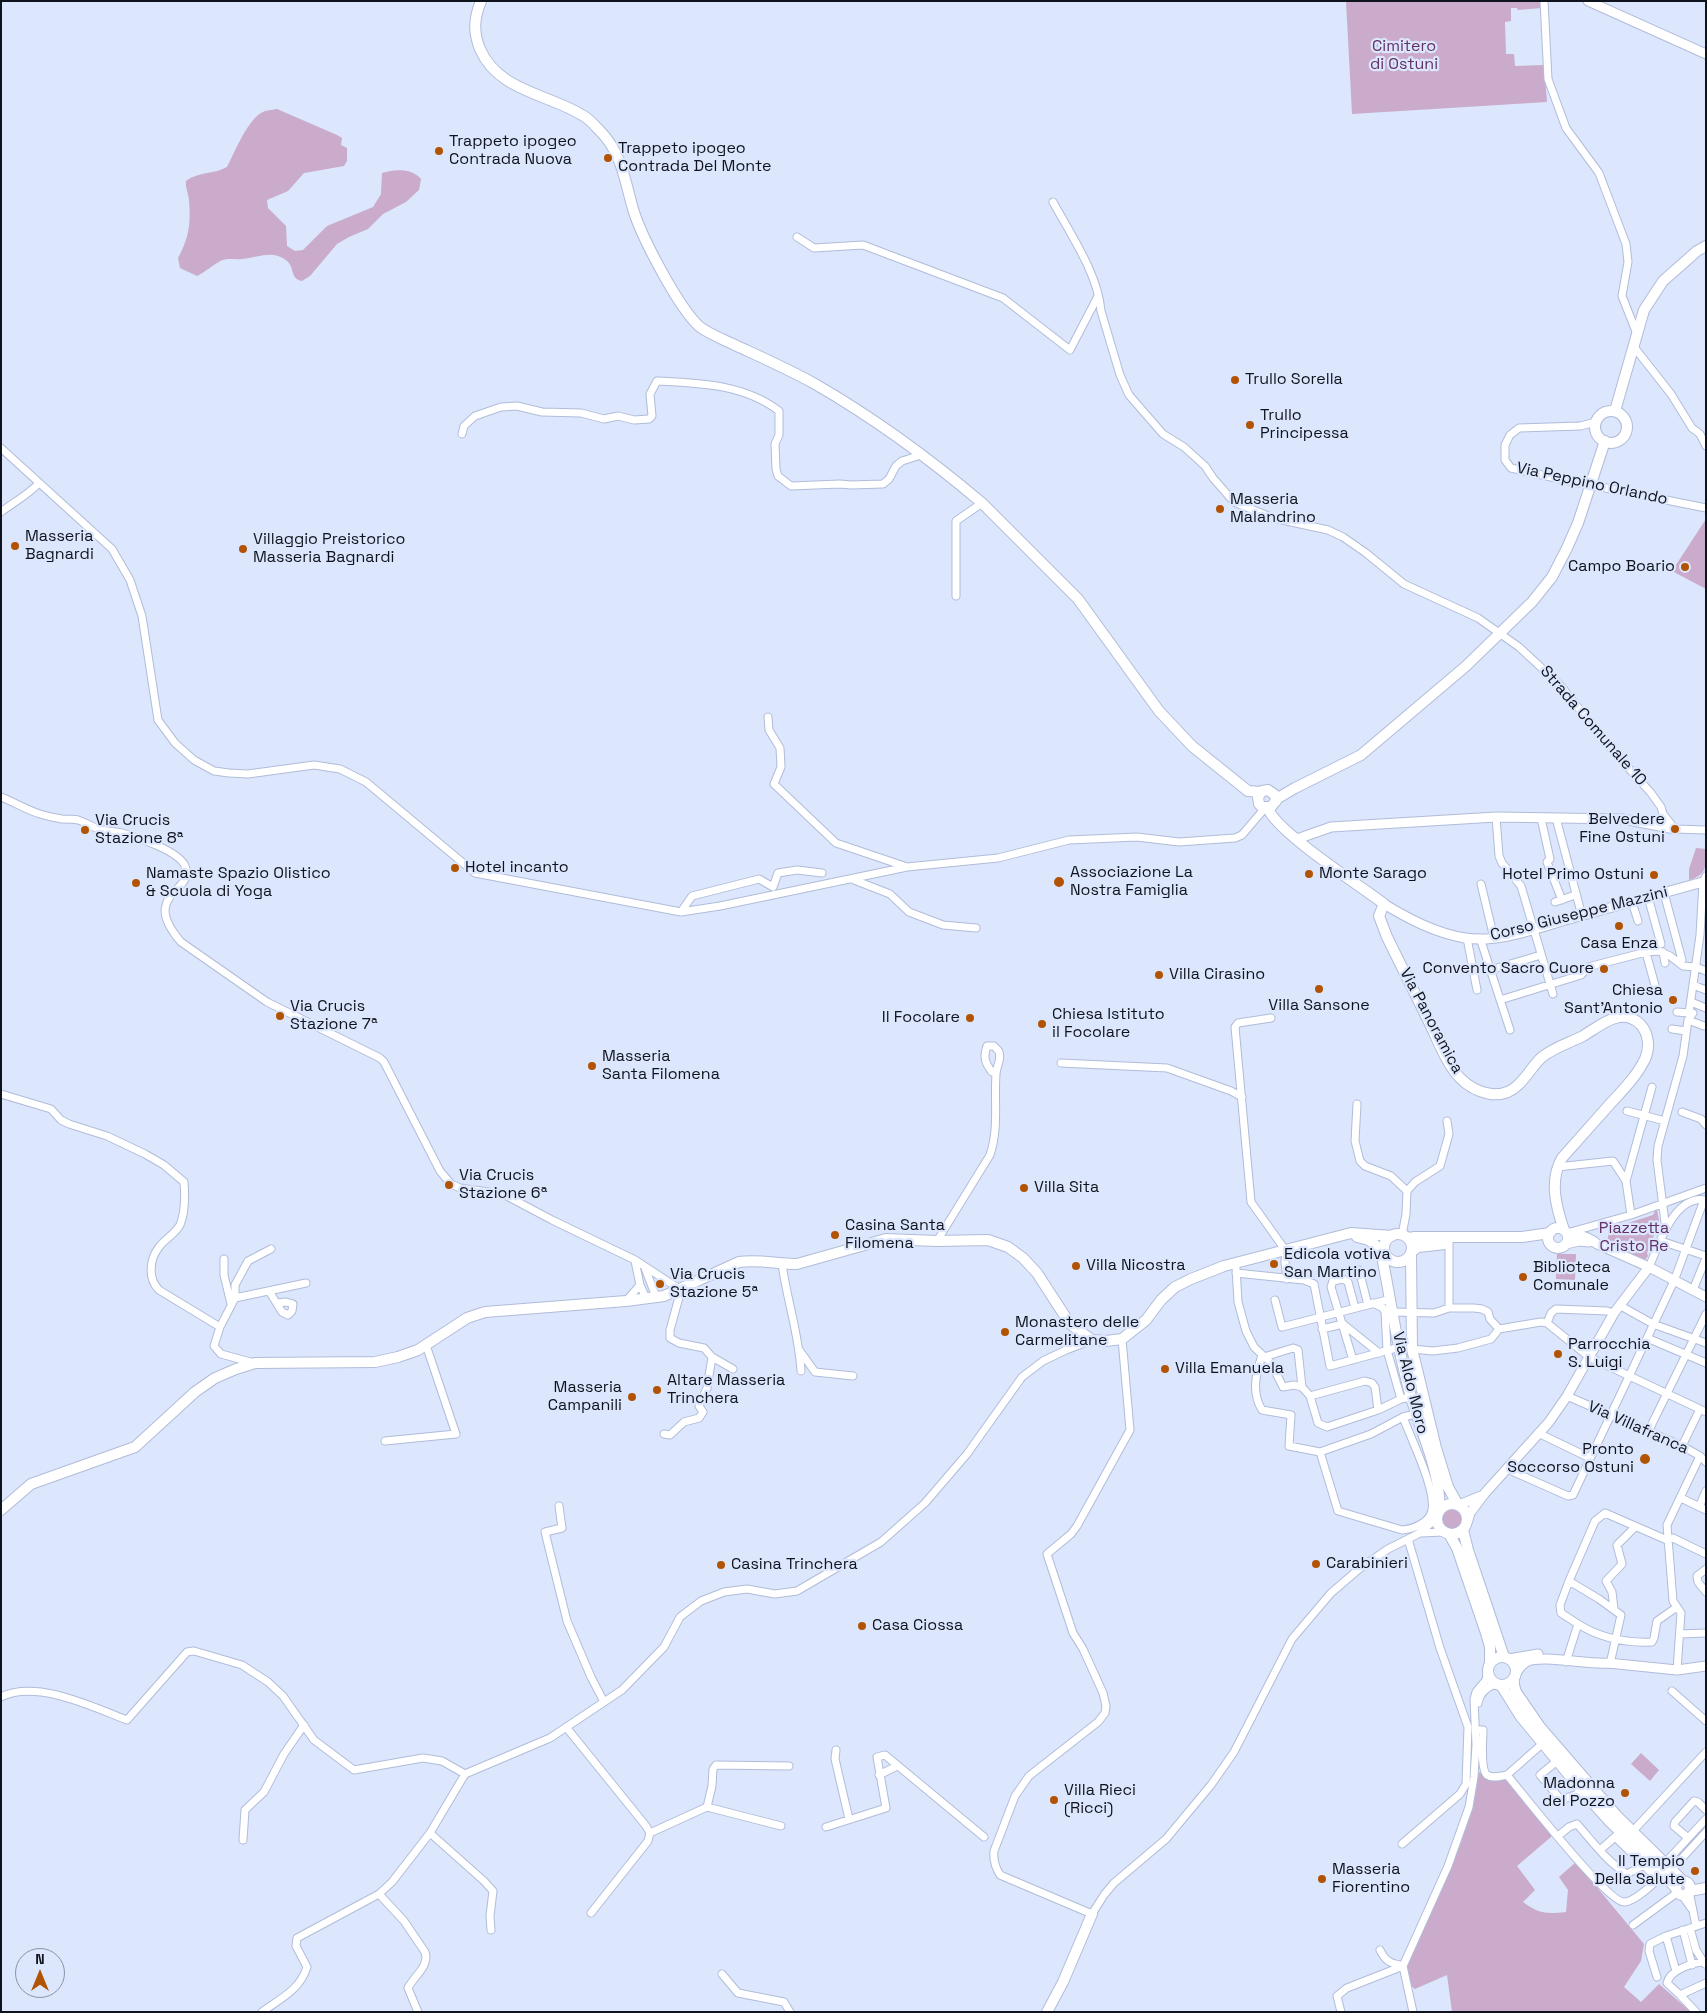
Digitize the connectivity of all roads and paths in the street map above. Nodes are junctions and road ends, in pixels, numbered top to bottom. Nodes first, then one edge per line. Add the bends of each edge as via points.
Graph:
1 (481, 1) edge
2 (1544, 1) edge
3 (1588, 1) edge
4 (1706, 54) edge
5 (1053, 202) dead end
6 (797, 237) dead end
7 (1706, 246) edge
8 (1098, 296) junction
9 (1637, 334) junction
10 (1634, 347) junction
11 (1615, 411) junction
12 (1596, 422) junction
13 (462, 434) dead end
14 (1605, 441) junction
15 (1706, 446) edge
16 (1, 448) edge
17 (921, 455) junction
18 (39, 483) junction
19 (982, 503) junction
20 (1706, 508) edge
21 (1, 512) edge
22 (956, 596) dead end
23 (1500, 635) junction
24 (768, 716) dead end
25 (1, 797) edge
26 (1268, 801) junction
27 (1496, 817) junction
28 (1541, 818) junction
29 (1556, 818) junction
30 (1675, 829) junction
31 (1706, 830) edge
32 (1297, 839) junction
33 (907, 867) junction
34 (822, 873) dead end
35 (852, 879) junction
36 (1705, 879) edge
37 (1481, 884) dead end
38 (1664, 893) junction
39 (1576, 895) junction
40 (1648, 897) junction
41 (1632, 902) junction
42 (1384, 904) junction
43 (681, 912) junction
44 (1582, 916) junction
45 (1703, 916) edge
46 (1638, 921) dead end
47 (976, 928) dead end
48 (1534, 929) junction
49 (1703, 934) edge
50 (1467, 938) junction
51 (1480, 938) junction
52 (1494, 938) junction
53 (1662, 948) junction
54 (1645, 950) junction
55 (1541, 955) junction
56 (1682, 960) dead end
57 (1665, 963) dead end
58 (1696, 967) junction
59 (1490, 970) junction
60 (1706, 971) edge
61 (1550, 985) junction
62 (1693, 985) junction
63 (1656, 989) dead end
64 (1477, 990) dead end
65 (1706, 990) edge
66 (1552, 994) dead end
67 (1500, 1000) junction
68 (1690, 1002) junction
69 (1706, 1008) edge
70 (1677, 1012) dead end
71 (1688, 1016) junction
72 (1271, 1018) dead end
73 (1704, 1026) dead end
74 (1672, 1029) dead end
75 (1510, 1030) dead end
76 (1688, 1036) junction
77 (1061, 1063) dead end
78 (996, 1072) dead end
79 (1652, 1087) dead end
80 (1, 1094) edge
81 (1242, 1097) junction
82 (1357, 1104) dead end
83 (1627, 1110) dead end
84 (1682, 1112) dead end
85 (1644, 1115) junction
86 (1447, 1121) dead end
87 (1665, 1121) junction
88 (1706, 1125) edge
89 (1557, 1167) junction
90 (1626, 1181) junction
91 (1706, 1188) edge
92 (1407, 1191) junction
93 (1702, 1200) edge
94 (1557, 1203) junction
95 (1662, 1204) junction
96 (1631, 1214) junction
97 (1666, 1230) junction
98 (1551, 1232) junction
99 (1566, 1235) junction
100 (1340, 1236) junction
101 (1401, 1236) junction
102 (1449, 1238) junction
103 (1522, 1238) junction
104 (937, 1241) junction
105 (1661, 1241) junction
106 (1551, 1245) junction
107 (271, 1250) dead end
108 (1286, 1250) junction
109 (1685, 1250) junction
110 (1385, 1253) junction
111 (1411, 1253) junction
112 (1706, 1257) edge
113 (224, 1259) dead end
114 (635, 1260) junction
115 (782, 1264) junction
116 (1649, 1267) junction
117 (644, 1268) junction
118 (1236, 1268) junction
119 (1359, 1270) dead end
120 (1287, 1279) junction
121 (1674, 1281) junction
122 (306, 1283) dead end
123 (640, 1285) junction
124 (681, 1290) junction
125 (1693, 1290) junction
126 (269, 1291) junction
127 (1706, 1297) edge
128 (651, 1298) junction
129 (1391, 1299) junction
130 (1274, 1300) dead end
131 (233, 1301) junction
132 (626, 1301) junction
133 (277, 1302) dead end
134 (1370, 1304) junction
135 (1355, 1308) junction
136 (1449, 1308) junction
137 (1616, 1309) junction
138 (1339, 1312) junction
139 (1394, 1312) junction
140 (1411, 1313) junction
141 (1706, 1314) edge
142 (1320, 1317) junction
143 (1547, 1323) junction
144 (1343, 1324) junction
145 (1653, 1324) junction
146 (220, 1327) junction
147 (1499, 1328) junction
148 (1322, 1329) junction
149 (1647, 1338) junction
150 (1122, 1339) junction
151 (1694, 1339) junction
152 (1092, 1340) junction
153 (1706, 1343) edge
154 (426, 1344) junction
155 (1400, 1347) junction
156 (1412, 1349) junction
157 (1387, 1350) junction
158 (800, 1351) junction
159 (1379, 1352) junction
160 (1685, 1355) junction
161 (1263, 1356) junction
162 (712, 1357) junction
163 (1589, 1357) junction
164 (1353, 1360) junction
165 (255, 1364) junction
166 (1706, 1364) edge
167 (733, 1369) dead end
168 (801, 1371) dead end
169 (853, 1376) dead end
170 (1628, 1376) junction
171 (1302, 1387) junction
172 (1666, 1393) junction
173 (1310, 1396) junction
174 (1568, 1396) junction
175 (1405, 1398) junction
176 (1378, 1410) junction
177 (1703, 1410) edge
178 (1416, 1414) junction
179 (1610, 1416) junction
180 (1403, 1418) junction
181 (1648, 1432) junction
182 (1538, 1433) junction
183 (664, 1434) dead end
184 (385, 1442) dead end
185 (1682, 1446) junction
186 (1320, 1452) junction
187 (1590, 1458) junction
188 (1703, 1459) edge
189 (1507, 1469) junction
190 (1428, 1470) junction
191 (1706, 1491) edge
192 (1485, 1493) junction
193 (1681, 1498) junction
194 (1459, 1505) junction
195 (558, 1506) dead end
196 (1702, 1509) edge
197 (1, 1510) edge
198 (1438, 1515) junction
199 (1468, 1520) junction
200 (1634, 1527) junction
201 (1463, 1530) junction
202 (1446, 1533) junction
203 (1418, 1534) junction
204 (1408, 1539) junction
205 (1667, 1540) junction
206 (1706, 1554) edge
207 (1706, 1568) edge
208 (1569, 1581) junction
209 (1706, 1592) edge
210 (1677, 1607) junction
211 (1614, 1609) junction
212 (1578, 1624) junction
213 (1706, 1633) edge
214 (1680, 1634) junction
215 (1616, 1640) junction
216 (1506, 1658) junction
217 (1567, 1659) junction
218 (1609, 1663) junction
219 (1489, 1666) junction
220 (1706, 1666) edge
221 (1677, 1670) junction
222 (1515, 1675) junction
223 (1498, 1684) junction
224 (1672, 1691) dead end
225 (1, 1696) edge
226 (604, 1702) junction
227 (1475, 1713) junction
228 (1706, 1721) edge
229 (304, 1725) junction
230 (566, 1728) junction
231 (1476, 1730) junction
232 (1542, 1744) junction
233 (836, 1750) dead end
234 (1706, 1752) edge
235 (1557, 1761) junction
236 (789, 1766) dead end
237 (897, 1766) junction
238 (465, 1774) junction
239 (879, 1775) junction
240 (1508, 1775) junction
241 (1582, 1792) junction
242 (707, 1807) junction
243 (1706, 1810) edge
244 (1706, 1818) edge
245 (849, 1819) junction
246 (781, 1826) dead end
247 (826, 1827) dead end
248 (1633, 1831) junction
249 (1706, 1832) edge
250 (430, 1833) junction
251 (650, 1833) junction
252 (1618, 1835) junction
253 (1558, 1836) junction
254 (984, 1837) dead end
255 (1687, 1837) junction
256 (243, 1840) dead end
257 (1402, 1844) dead end
258 (1600, 1850) junction
259 (1644, 1865) junction
260 (1665, 1871) junction
261 (1706, 1882) edge
262 (1706, 1888) edge
263 (1683, 1889) junction
264 (379, 1894) junction
265 (591, 1913) dead end
266 (1092, 1914) junction
267 (1706, 1923) edge
268 (1633, 1925) dead end
269 (1690, 1928) junction
270 (491, 1930) dead end
271 (1666, 1936) junction
272 (1380, 1950) dead end
273 (1704, 1960) edge
274 (1692, 1965) junction
275 (1403, 1966) junction
276 (1676, 1971) junction
277 (722, 1974) dead end
278 (1657, 1977) dead end
279 (1706, 1984) edge
280 (1680, 1995) junction
281 (262, 2012) edge
282 (418, 2012) edge
283 (790, 2012) edge
284 (1047, 2012) edge
285 (1341, 2012) edge
286 (1413, 2012) edge
287 (1696, 2012) edge

1 - 17 main road via 476,17 477,42 483,56 499,74 517,87 584,116 606,137 623,167 640,225 666,279 689,316 707,332 815,384
2 - 9 street via 1548,79 1566,128 1599,173 1626,244 1628,262 1622,296
3 - 4 street
5 - 8 street, Strada Comunale 10 via 1070,230
6 - 8 street via 814,248 863,245 1003,298 1070,350
7 - 9 main road via 1663,281 1644,310
8 - 23 street, Strada Comunale 10 via 1129,396 1163,434 1205,466 1234,502 1273,518 1328,530 1343,537 1404,584 1478,618
9 - 10 main road
10 - 11 main road
10 - 15 street
11 - 12 main road via 1601,414
11 - 14 main road via 1626,421 1626,432 1620,440
12 - 14 main road via 1596,431
12 - 20 street, Via Peppino Orlando, bridge via 1580,426 1519,428 1505,445 1505,460 1511,468
13 - 17 street via 464,426 475,416 501,407 581,413 604,419 618,416 649,419 652,416 650,394 657,381 665,381 742,391 779,411 776,469 778,476 791,486 883,484 902,461
14 - 23 main road via 1578,523 1552,577
16 - 18 street
17 - 19 main road
18 - 21 street
18 - 43 street via 112,549 130,580 142,616 158,720 175,743 194,760 214,771 238,774 314,765 340,769 366,782 475,873
19 - 22 street via 956,521
19 - 26 main road via 1078,599 1159,711 1192,746 1253,799
23 - 26 main road via 1361,755
23 - 30 street, Strada Comunale 10 via 1519,647 1561,686 1657,800
24 - 33 street via 769,730 780,748 781,767 774,784 836,843
25 - 114 street via 38,813 122,833 178,857 187,872 164,908 169,929 181,942 267,1002 380,1058 445,1178 460,1188 503,1194
26 - 32 main road, Corso Giuseppe Mazzini via 1277,822
26 - 33 street via 1242,835 1235,838 1179,842 1137,837 1078,839 998,858
27 - 28 street
27 - 32 street via 1331,827
27 - 48 street via 1499,856 1521,886
28 - 29 street
28 - 39 street via 1550,859 1547,862 1558,901
29 - 30 street via 1623,819
29 - 39 street
30 - 31 street
32 - 42 main road, Corso Giuseppe Mazzini
33 - 35 street
34 - 43 street via 797,870 778,873 773,887 758,879 692,896
35 - 43 street
35 - 47 street via 890,894 909,912 943,924
36 - 38 street, Corso Giuseppe Mazzini
36 - 45 street
37 - 52 street
38 - 40 street, Corso Giuseppe Mazzini
38 - 56 street
39 - 44 street
40 - 41 street, Corso Giuseppe Mazzini
40 - 53 street
41 - 44 street, Corso Giuseppe Mazzini
41 - 46 street
42 - 50 street, Corso Giuseppe Mazzini via 1422,925
42 - 89 main road, Via Panoramica via 1379,916 1448,1060 1462,1080 1485,1094 1506,1093 1517,1086 1538,1060 1552,1049 1582,1036 1610,1018 1631,1018 1643,1027 1648,1046 1639,1070
44 - 48 street, Corso Giuseppe Mazzini
45 - 49 street
48 - 52 street, Corso Giuseppe Mazzini
48 - 55 street
49 - 58 street
50 - 51 street, Corso Giuseppe Mazzini
50 - 64 street
51 - 52 street, Corso Giuseppe Mazzini
51 - 59 street
53 - 54 street
53 - 57 street
53 - 58 street via 1683,966
54 - 61 street via 1588,967 1581,975
54 - 63 street
55 - 59 street
55 - 61 street
58 - 60 street
58 - 62 street
59 - 67 street
61 - 66 street
61 - 67 street
62 - 65 street
62 - 68 street
67 - 75 street
68 - 69 street
68 - 71 street
70 - 71 street
71 - 73 street
71 - 76 street
72 - 81 street via 1236,1024
74 - 76 street
76 - 87 street
77 - 81 street via 1167,1068
78 - 104 street via 997,1129 990,1155
79 - 85 street
80 - 146 street via 51,1109 69,1124 107,1136 145,1154 184,1182 181,1220 176,1231 158,1248 151,1272 153,1281 159,1290
81 - 108 street via 1250,1202
82 - 92 street via 1354,1141 1360,1161 1391,1176
83 - 85 street
84 - 88 street
85 - 87 street
85 - 90 street
86 - 92 street via 1449,1134 1440,1166
87 - 95 street via 1657,1160
89 - 90 street via 1613,1161
89 - 94 main road
90 - 96 street
91 - 95 street
92 - 101 street
93 - 97 street via 1693,1200 1672,1216
93 - 109 street
94 - 98 main road
94 - 99 main road
95 - 96 street
95 - 97 street
96 - 99 street
97 - 105 street
98 - 99 main road via 1558,1228
98 - 103 main road
98 - 106 main road via 1548,1239
99 - 106 main road via 1560,1248
99 - 116 street via 1597,1244
100 - 101 main road via 1351,1233
100 - 108 main road
100 - 110 main road via 1369,1240
101 - 102 main road
101 - 110 main road via 1386,1241
101 - 111 main road via 1411,1242
102 - 103 main road
102 - 111 main road via 1445,1244 1418,1247
102 - 136 street
103 - 106 main road
104 - 115 main road via 886,1239 797,1264
104 - 152 main road via 988,1240 1008,1247 1036,1273 1070,1324
105 - 109 street
105 - 116 street
107 - 131 street via 248,1261 235,1286
108 - 118 main road
108 - 120 street
109 - 112 street
109 - 121 street
110 - 111 main road via 1395,1262 1404,1261
110 - 129 main road, Via Aldo Moro
111 - 140 main road, Via Aldo Moro
112 - 125 street
113 - 131 street via 224,1276
114 - 117 street
114 - 123 street
115 - 124 main road via 752,1260 739,1262
115 - 158 street
116 - 121 street
116 - 137 street
117 - 124 street
117 - 128 street
118 - 120 street
118 - 150 main road via 1191,1278 1175,1287 1146,1320
118 - 161 street via 1238,1302 1246,1331
119 - 134 street
120 - 142 street via 1314,1284
121 - 125 street
121 - 145 street
122 - 126 street
123 - 128 street
123 - 132 street
124 - 128 main road
124 - 162 street via 670,1338 704,1348
125 - 127 street
126 - 131 street
126 - 133 street
128 - 132 main road
129 - 134 street
129 - 139 main road, Via Aldo Moro
130 - 142 street via 1282,1327
131 - 146 street
132 - 154 main road via 485,1312 467,1318
134 - 135 street
134 - 157 street, Via Aldo Moro via 1383,1308 1385,1312
135 - 138 street
135 - 138 street via 1348,1282 1343,1279 1332,1281 1331,1288
136 - 140 street via 1434,1313
136 - 147 street via 1482,1309
137 - 143 street via 1556,1309
137 - 145 street
137 - 163 street
138 - 142 street
138 - 144 street
139 - 140 street
139 - 155 main road, Via Aldo Moro
140 - 156 main road, Via Aldo Moro
141 - 151 street
142 - 148 street
143 - 147 street
143 - 163 street
144 - 148 street
144 - 159 street
144 - 164 street
145 - 149 street
145 - 151 street
146 - 165 street via 214,1346 216,1349 221,1354
147 - 156 street via 1491,1339 1458,1348
148 - 164 street via 1330,1366
149 - 160 street
149 - 170 street
150 - 152 main road
150 - 266 street via 1130,1430 1078,1526 1047,1554 1073,1633 1098,1680 1105,1700 1105,1712 1098,1722 1029,1776 1015,1796 994,1851 1000,1875
151 - 153 street
151 - 160 street
152 - 226 street via 1044,1361 1022,1377 967,1454 925,1503 881,1542 797,1591 775,1594 747,1589 701,1600 680,1617 664,1647 622,1690
154 - 165 main road via 418,1350 375,1362
154 - 184 street via 456,1434
155 - 157 street
155 - 175 main road, Via Aldo Moro
156 - 194 main road, Via Aldo Moro via 1438,1456 1448,1487
157 - 159 street
157 - 175 street, Via Aldo Moro
158 - 168 street
158 - 169 street via 815,1372
159 - 164 street
160 - 166 street
160 - 172 street
161 - 171 street via 1271,1362 1283,1387
161 - 171 street via 1293,1348 1298,1350
161 - 186 street via 1255,1380 1257,1402 1262,1410 1290,1416 1289,1446
162 - 167 street
162 - 183 street via 707,1388 699,1406 703,1412 699,1418 684,1422 670,1434
163 - 170 street
163 - 174 street
165 - 197 main road via 208,1383 135,1447 31,1484
170 - 172 street
170 - 179 street
171 - 173 street
172 - 177 street
172 - 181 street
173 - 176 street via 1318,1423 1327,1427
173 - 176 street via 1365,1381 1375,1388
174 - 179 street, Via Villafranca
174 - 182 street
175 - 176 street
175 - 178 main road, Via Aldo Moro
177 - 185 street
178 - 180 street
178 - 190 main road, Via Aldo Moro
179 - 181 street, Via Villafranca
179 - 187 street
180 - 186 street via 1371,1434
180 - 190 street, Via Aldo Moro
181 - 185 street, Via Villafranca
182 - 187 street
182 - 189 street
185 - 188 street, Via Villafranca
186 - 190 street, Via Aldo Moro via 1338,1511 1402,1530 1424,1522 1432,1511
187 - 189 street via 1573,1495 1568,1496
188 - 193 street
189 - 192 street
190 - 198 main road, Via Aldo Moro via 1439,1488
191 - 196 street
192 - 194 street
192 - 199 street
193 - 196 street
193 - 205 street via 1667,1525
194 - 198 main road via 1445,1505
194 - 199 main road via 1466,1511
195 - 226 street via 562,1528 545,1532 567,1621
198 - 202 main road via 1440,1528
198 - 203 street
199 - 201 main road
200 - 205 street
200 - 208 street via 1606,1513 1595,1521
200 - 211 street via 1617,1546 1622,1564 1606,1581 1612,1592
201 - 202 main road
201 - 216 main road
202 - 203 street
202 - 219 main road via 1457,1548 1486,1633 1490,1647
203 - 204 street
204 - 257 street via 1440,1648 1468,1727 1466,1784 1460,1794
204 - 266 street via 1359,1569 1309,1618 1283,1654 1234,1752 1211,1785 1166,1839 1114,1883
205 - 206 street via 1673,1538
205 - 210 street via 1673,1601
207 - 209 street via 1697,1576
208 - 211 street
208 - 212 street via 1560,1605 1561,1613
210 - 214 street via 1681,1613
210 - 215 street via 1657,1621 1652,1642
211 - 215 street via 1621,1615
212 - 215 street
212 - 217 street
213 - 214 street
214 - 221 street
215 - 218 street
216 - 217 street via 1531,1654
216 - 219 main road via 1496,1658
216 - 222 main road via 1515,1665
217 - 218 street
217 - 222 street via 1534,1659 1522,1664
218 - 221 street
219 - 223 main road via 1489,1677
219 - 227 street via 1486,1680 1476,1692
220 - 221 street
222 - 223 main road via 1508,1683
222 - 248 main road via 1516,1692 1530,1714 1589,1785
223 - 227 street via 1489,1686 1479,1697
223 - 232 main road
224 - 228 street
225 - 229 street via 25,1691 61,1696 127,1720 186,1652 194,1651 242,1665 268,1682 283,1696
226 - 230 street
227 - 231 street
229 - 238 street via 314,1740 354,1770 424,1758 442,1761
229 - 256 street via 264,1792 246,1810
230 - 238 street
230 - 251 street
231 - 240 street via 1483,1730 1485,1772 1489,1776
231 - 275 street via 1469,1807 1448,1866
232 - 235 main road
232 - 240 street
233 - 245 street
234 - 248 street
235 - 241 main road
235 - 241 street via 1540,1775 1561,1800
236 - 242 street via 716,1765
237 - 239 street
237 - 239 street via 885,1755 880,1755 877,1757
237 - 254 street
238 - 250 street
239 - 245 street via 886,1808
240 - 253 street
241 - 252 main road
242 - 246 street
242 - 251 street
243 - 255 street via 1694,1801 1675,1822 1674,1826
244 - 255 street
245 - 247 street
248 - 260 main road
249 - 260 street
250 - 264 street
250 - 270 street via 492,1891
251 - 265 street via 648,1841
252 - 258 street
252 - 259 street
252 - 260 main road
253 - 258 street via 1577,1824
253 - 260 street via 1616,1900 1627,1902
255 - 260 street
258 - 259 street via 1627,1874
259 - 260 street
260 - 263 main road
261 - 263 main road
262 - 263 main road
263 - 268 street
263 - 269 street via 1692,1910
264 - 281 street via 297,1938 296,1946 307,1967 302,1981
264 - 282 street via 404,1922 427,1957 408,1988
266 - 284 main road via 1064,1982
267 - 269 street
269 - 271 street
269 - 273 street via 1696,1950
269 - 274 street
271 - 276 street
271 - 278 street via 1648,1947
272 - 275 street via 1390,1963
273 - 274 street
274 - 276 street
275 - 285 street via 1346,1988 1337,1996
275 - 286 street
276 - 280 street via 1667,1983
277 - 283 street via 738,1993 784,2002
279 - 280 street
280 - 287 street

